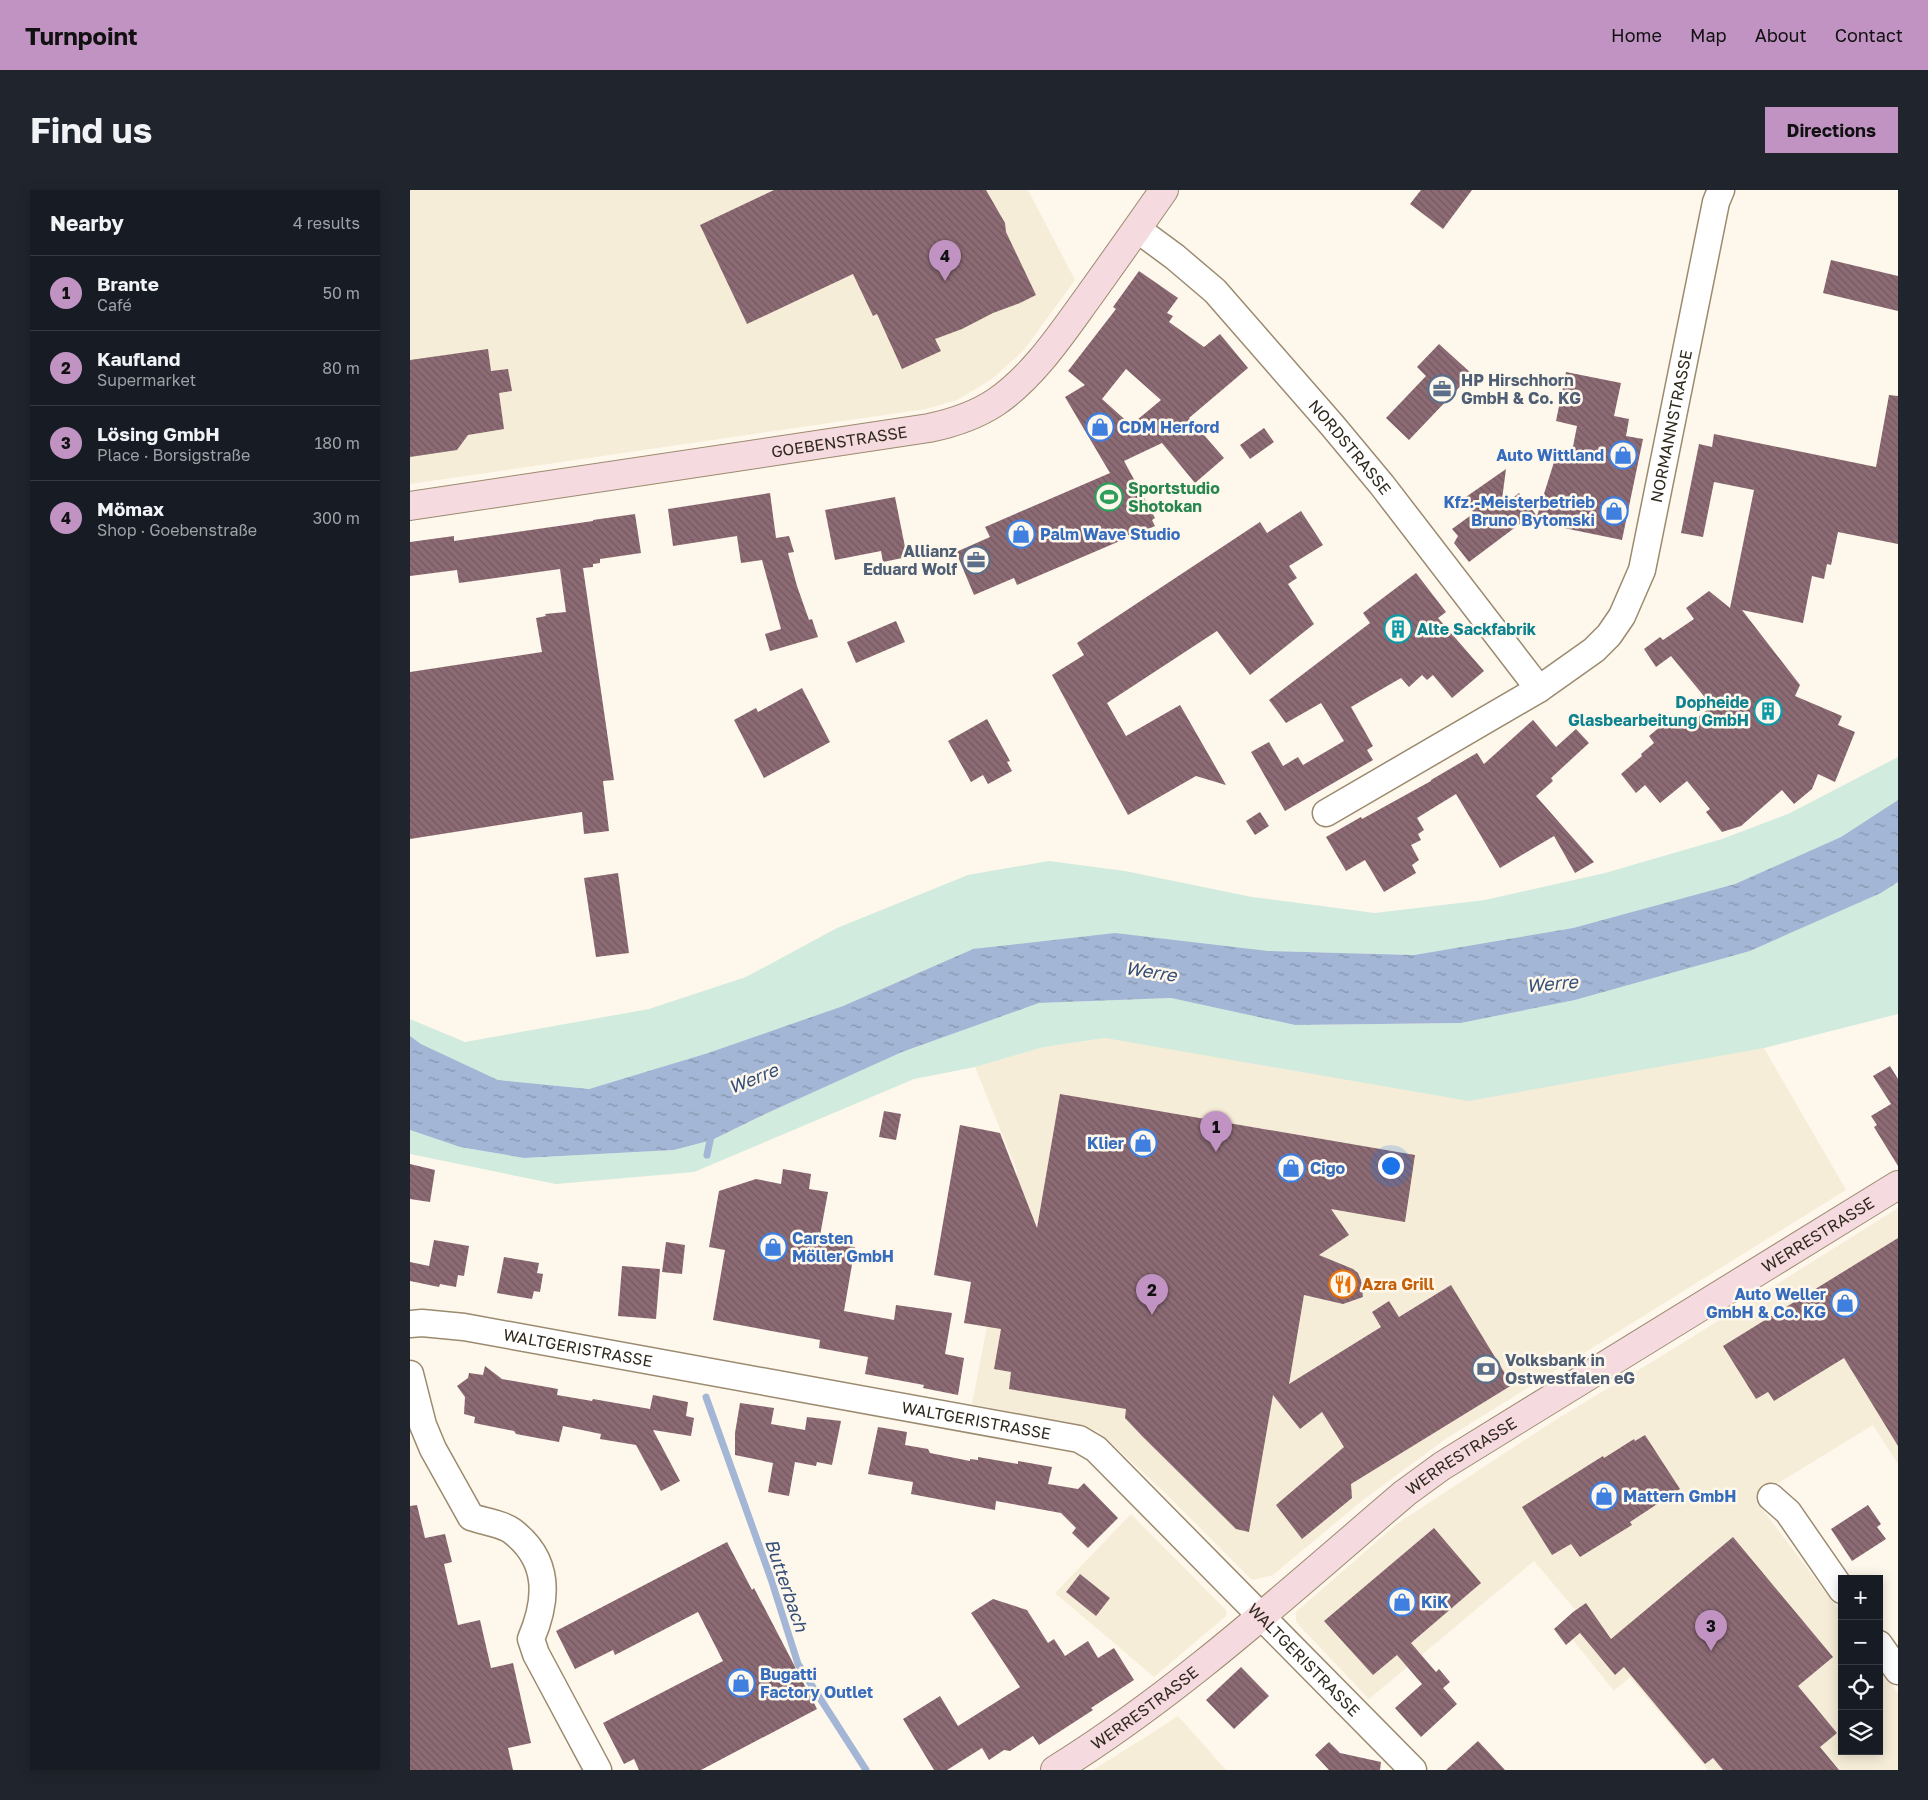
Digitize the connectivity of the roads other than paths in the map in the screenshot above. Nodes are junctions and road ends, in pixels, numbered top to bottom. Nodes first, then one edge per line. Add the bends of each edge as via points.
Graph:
1 (1164, 190) edge
2 (1721, 190) edge
3 (1137, 229) junction
4 (410, 506) edge
5 (1539, 689) junction
6 (1326, 813) dead end
7 (1898, 1185) edge
8 (410, 1324) edge
9 (410, 1374) edge
10 (1771, 1496) dead end
11 (1838, 1584) edge
12 (1261, 1615) junction
13 (1883, 1650) edge
14 (1898, 1671) edge
15 (598, 1770) edge
16 (1055, 1770) edge
17 (1413, 1770) edge

1 - 3 main road, GOEBENSTRASSE
2 - 5 street, NORMANNSTRASSE via 1714,211 1642,570 1622,616 1609,635 1594,650
3 - 4 main road, GOEBENSTRASSE via 1038,363 996,401 955,422
3 - 5 street, NORDSTRASSE via 1215,291 1382,485
5 - 6 street
7 - 12 main road, WERRESTRASSE via 1442,1466 1405,1492
8 - 12 street, WALTGERISTRASSE via 464,1327 1079,1440 1096,1448
9 - 15 street via 423,1426 471,1517 510,1530 527,1547 538,1567 543,1582 543,1598 531,1640
10 - 11 street via 1788,1512
12 - 16 main road, WERRESTRASSE via 1180,1684
12 - 17 street, WALTGERISTRASSE
13 - 14 street

